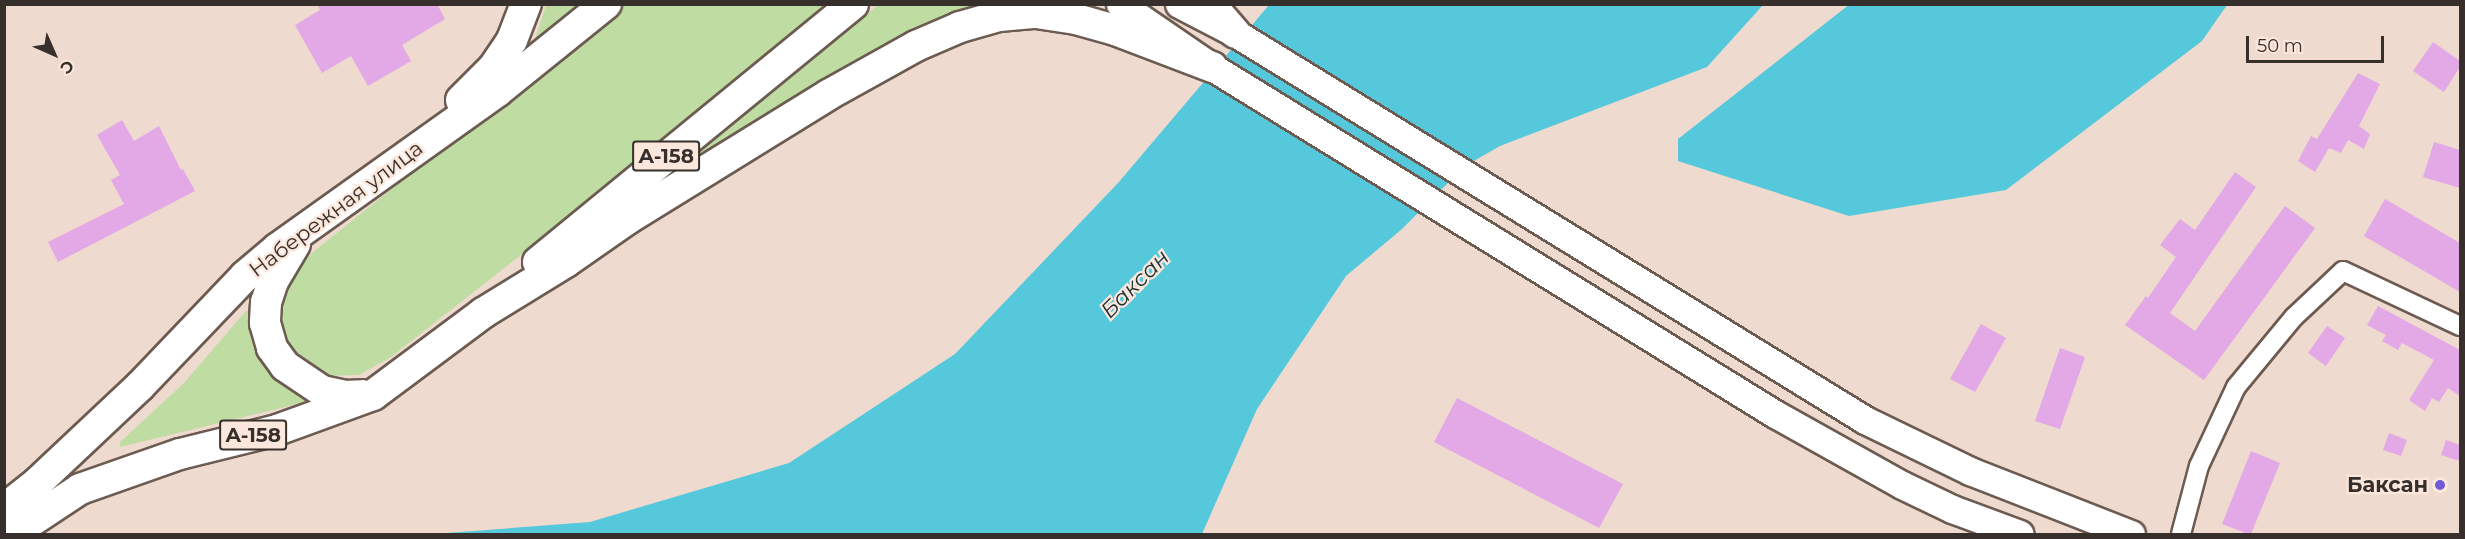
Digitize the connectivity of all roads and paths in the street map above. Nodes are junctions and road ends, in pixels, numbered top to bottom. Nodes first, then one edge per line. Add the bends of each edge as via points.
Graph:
1 (526, 4) edge
2 (606, 4) edge
3 (853, 4) edge
4 (1120, 4) edge
5 (1179, 4) edge
6 (1210, 4) edge
7 (1235, 33) junction
8 (1212, 67) junction
9 (398, 161) junction
10 (309, 225) junction
11 (483, 314) junction
12 (2460, 326) edge
13 (373, 395) junction
14 (4, 509) edge
15 (12, 534) edge
16 (2020, 534) edge
17 (2131, 534) edge
18 (2181, 534) edge

1 - 9 main road via 512,40 494,66
2 - 9 main road, Набережная улица via 498,91
3 - 11 main road, А-158 via 554,247
4 - 8 main road
5 - 7 main road
6 - 7 main road
7 - 17 main road via 1865,420 1970,471
8 - 11 main road via 1076,19 1036,13 999,16 960,27 916,46 828,95
8 - 16 main road via 1846,455 1952,509
9 - 10 main road, Набережная улица
10 - 13 main road via 282,263 266,302 265,323 272,348 285,366 322,391 345,396
10 - 14 main road, Набережная улица via 245,276 140,386
11 - 13 main road, А-158
12 - 18 street via 2343,271 2294,317 2236,387 2199,466
13 - 15 main road, А-158 via 276,430 180,454 80,489

